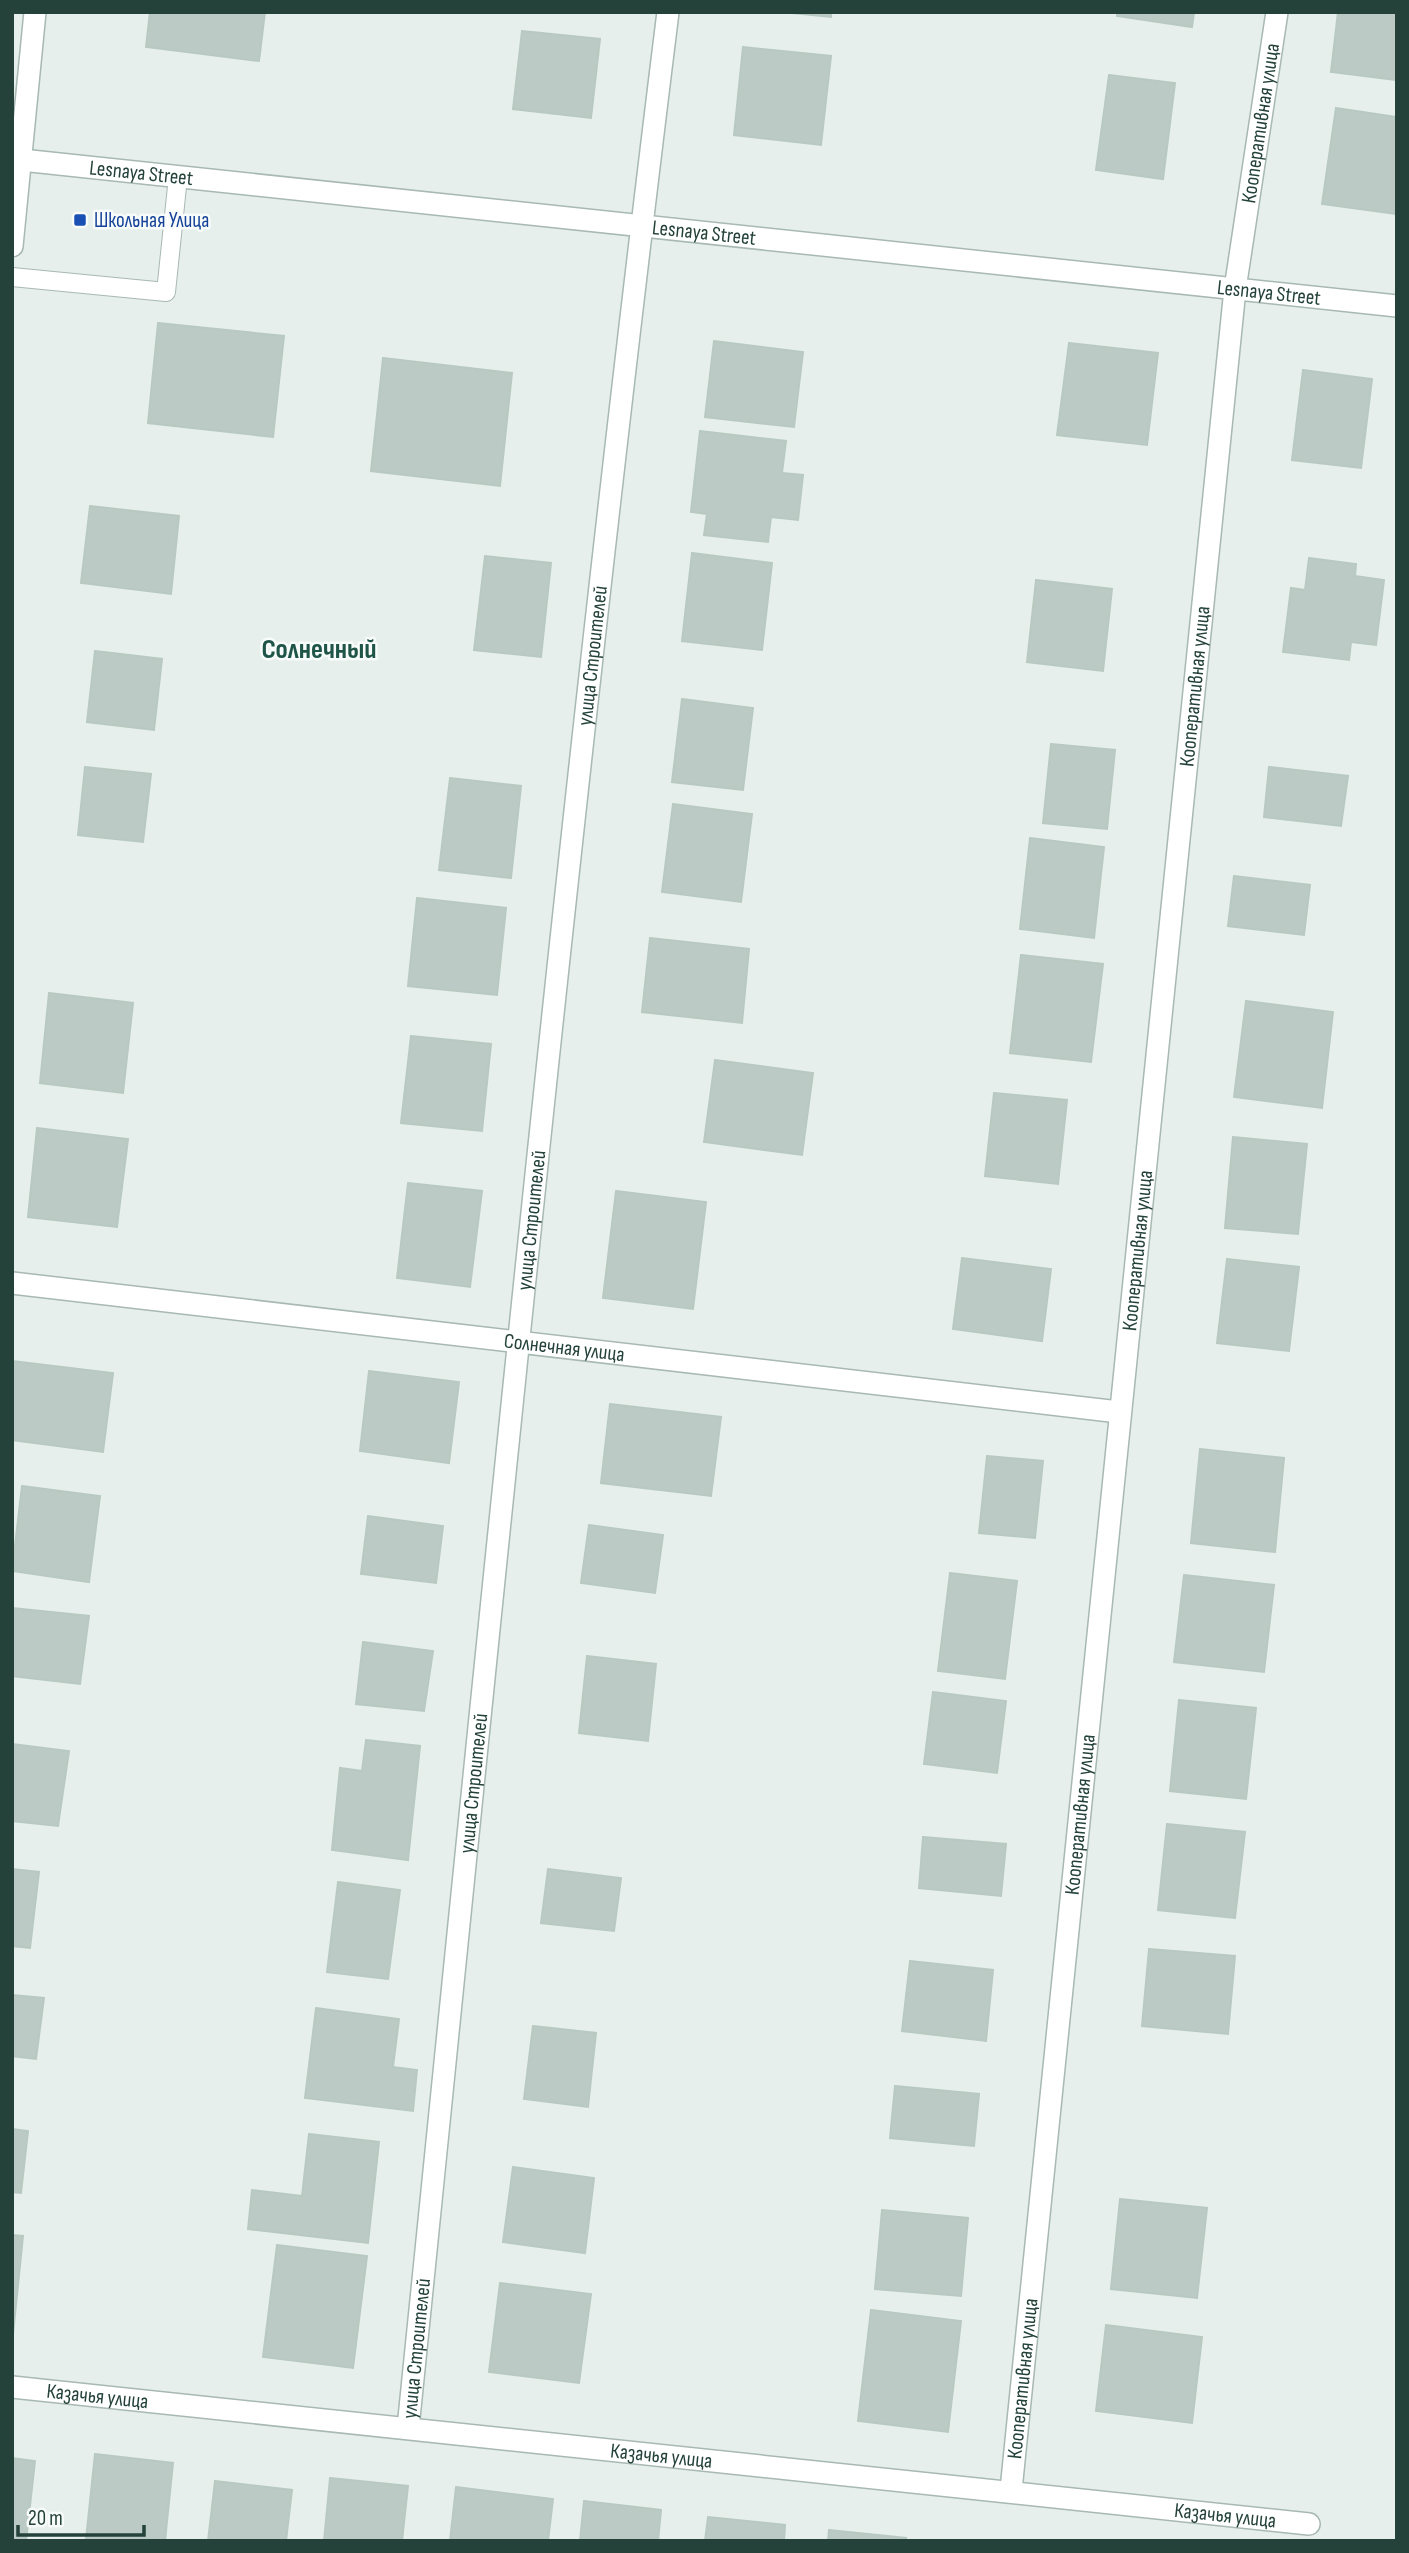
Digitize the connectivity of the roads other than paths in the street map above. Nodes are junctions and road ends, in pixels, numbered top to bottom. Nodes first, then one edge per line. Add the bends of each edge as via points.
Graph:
1 (35, 12) edge
2 (668, 12) edge
3 (1277, 12) edge
4 (16, 160) edge
5 (178, 177) junction
6 (641, 226) junction
7 (12, 246) edge
8 (12, 276) edge
9 (1235, 289) junction
10 (1397, 306) edge
11 (12, 1283) edge
12 (519, 1340) junction
13 (1119, 1412) junction
14 (12, 2387) edge
15 (408, 2428) junction
16 (1012, 2490) junction
17 (1309, 2524) dead end

1 - 4 street
2 - 6 street, улица Строителей
3 - 9 street, Кооперативная улица
4 - 5 street, Lesnaya Street
4 - 7 street
5 - 6 street, Lesnaya Street
5 - 8 lane via 166,292
6 - 9 street, Lesnaya Street
6 - 12 street, улица Строителей
9 - 10 street, Lesnaya Street
9 - 13 street, Кооперативная улица
11 - 12 street, Солнечная улица
12 - 13 street, Солнечная улица
12 - 15 street, улица Строителей
13 - 16 street, Кооперативная улица
14 - 15 street, Казачья улица
15 - 16 street, Казачья улица
16 - 17 street, Казачья улица

